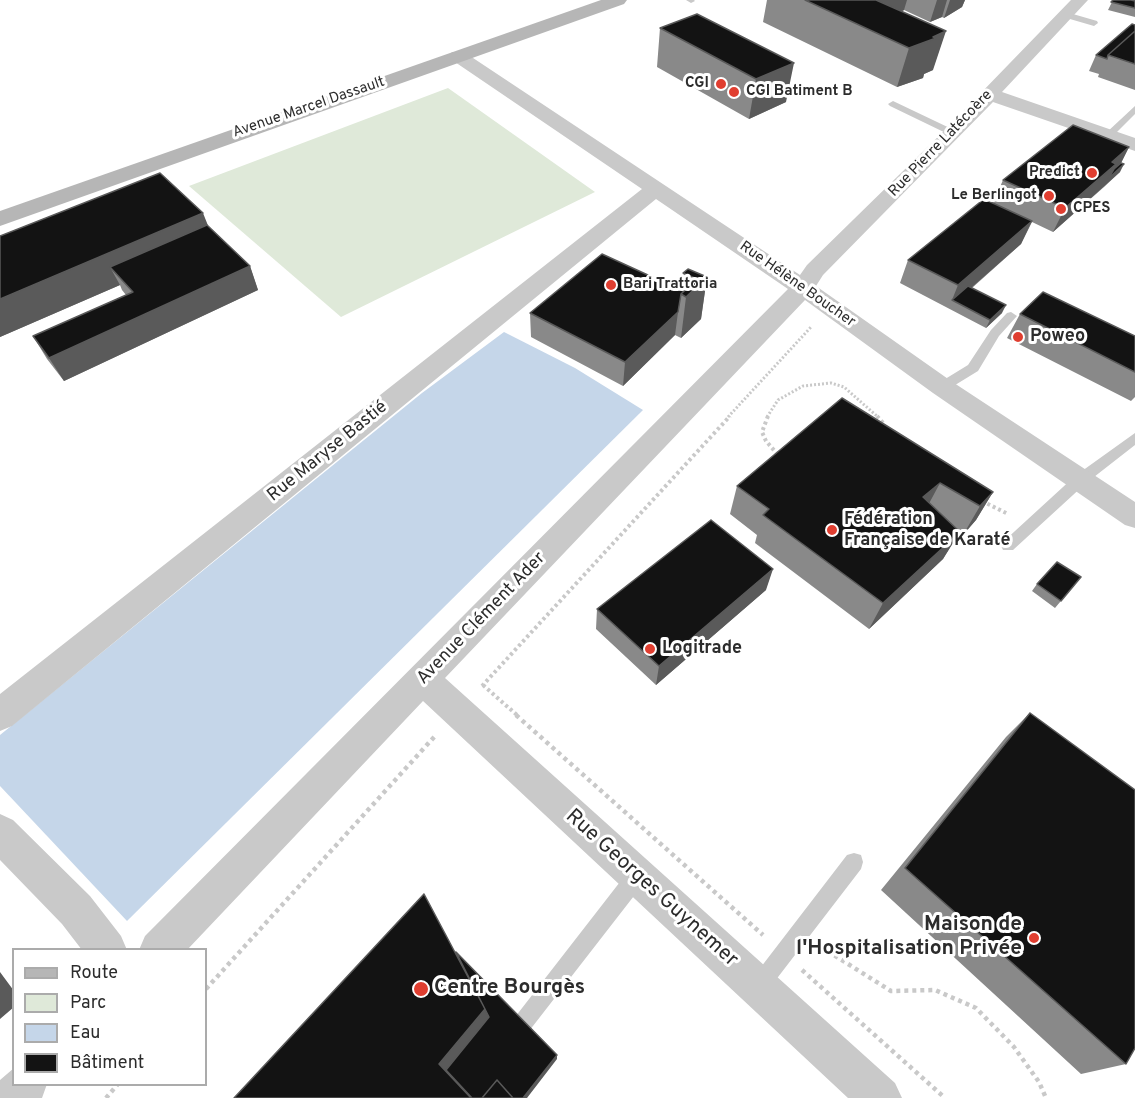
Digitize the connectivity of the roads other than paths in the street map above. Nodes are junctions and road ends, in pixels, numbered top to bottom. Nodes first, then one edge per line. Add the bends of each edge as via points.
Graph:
1 (618, 0) edge
2 (1080, 0) edge
3 (1066, 15) junction
4 (1094, 23) dead end
5 (458, 56) junction
6 (990, 94) junction
7 (892, 104) dead end
8 (1135, 109) edge
9 (953, 133) junction
10 (1109, 135) junction
11 (1135, 145) edge
12 (655, 189) junction
13 (0, 219) edge
14 (803, 288) junction
15 (1011, 316) dead end
16 (942, 387) junction
17 (1135, 438) edge
18 (1080, 480) junction
19 (1135, 517) edge
20 (1008, 546) dead end
21 (423, 679) junction
22 (0, 715) edge
23 (0, 833) edge
24 (854, 862) dead end
25 (638, 876) junction
26 (105, 948) edge
27 (161, 948) edge
28 (758, 987) junction
29 (500, 1051) edge
30 (24, 1086) edge
31 (13, 1098) edge
32 (880, 1098) edge

1 - 5 street, Avenue Marcel Dassault
2 - 3 street, Rue Pierre Latécoère
3 - 4 lane
3 - 6 street, Rue Pierre Latécoère
5 - 12 street, Rue Hélène Boucher
5 - 13 street, Avenue Marcel Dassault
6 - 9 street, Rue Pierre Latécoère
6 - 10 street
7 - 9 lane
8 - 10 lane
9 - 14 street, Rue Pierre Latécoère via 815,270
10 - 11 street
12 - 14 street, Rue Hélène Boucher
12 - 22 street, Rue Maryse Bastié
14 - 16 street, Rue Hélène Boucher
14 - 21 street, Avenue Clément Ader
15 - 16 lane via 973,368
16 - 18 street, Rue Hélène Boucher
17 - 18 lane
18 - 19 street, Rue Hélène Boucher
18 - 20 lane
21 - 25 street, Rue Georges Guynemer
21 - 27 street, Avenue Clément Ader
23 - 26 street via 76,910
24 - 28 lane
25 - 28 street, Rue Georges Guynemer
25 - 29 lane
28 - 32 street, Rue Georges Guynemer
30 - 31 street

